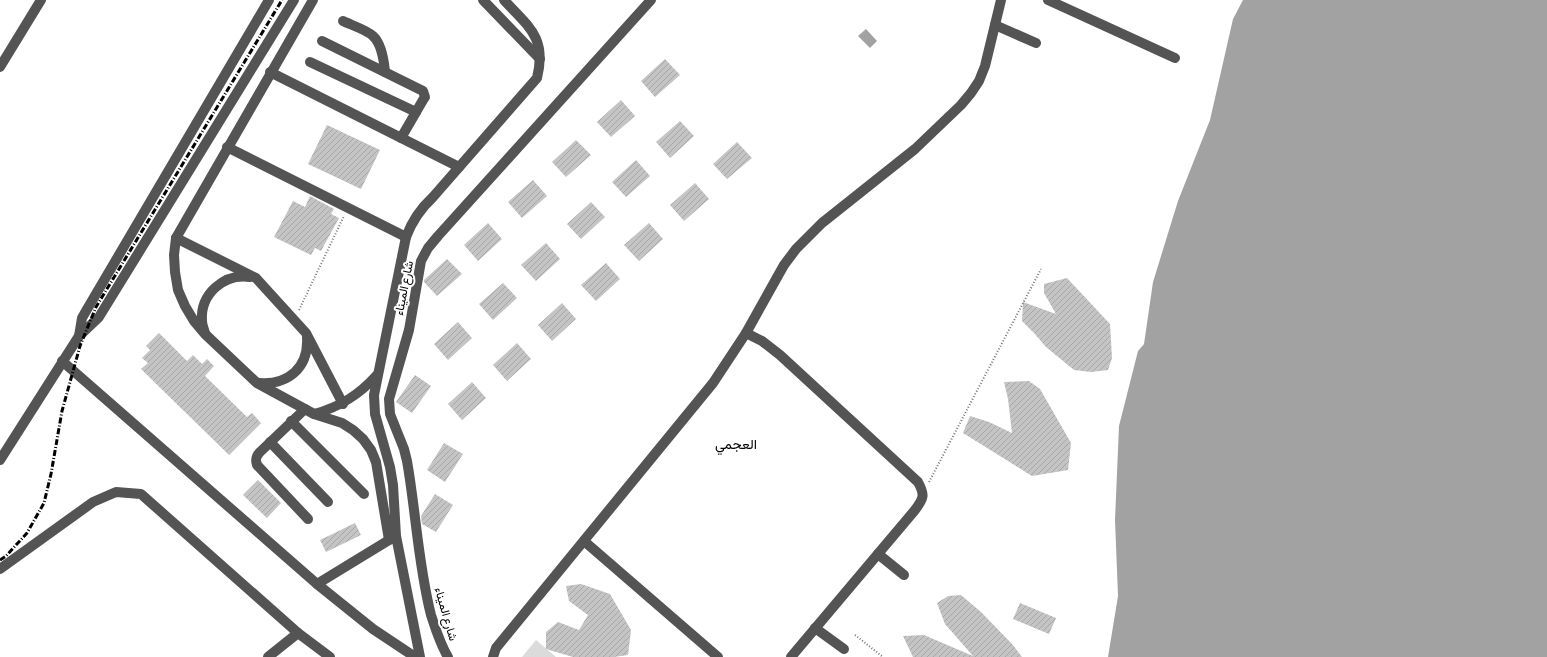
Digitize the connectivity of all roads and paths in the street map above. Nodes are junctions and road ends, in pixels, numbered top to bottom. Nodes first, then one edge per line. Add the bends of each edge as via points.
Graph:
1 (41, 0) edge
2 (268, 0) edge
3 (294, 0) edge
4 (313, 0) edge
5 (483, 0) edge
6 (504, 0) edge
7 (651, 0) edge
8 (1001, 0) edge
9 (1048, 0) edge
10 (343, 21) dead end
11 (995, 25) junction
12 (322, 41) dead end
13 (1036, 43) dead end
14 (1175, 58) dead end
15 (540, 59) junction
16 (310, 62) dead end
17 (0, 67) edge
18 (270, 72) junction
19 (385, 72) junction
20 (416, 112) junction
21 (401, 138) junction
22 (227, 147) junction
23 (459, 167) junction
24 (348, 208) junction
25 (406, 237) junction
26 (176, 238) junction
27 (1041, 269) dead end
28 (256, 278) junction
29 (295, 320) junction
30 (306, 333) junction
31 (746, 333) junction
32 (205, 334) junction
33 (79, 336) junction
34 (62, 361) junction
35 (377, 375) junction
36 (257, 382) junction
37 (343, 404) junction
38 (305, 409) junction
39 (314, 414) junction
40 (292, 422) junction
41 (270, 442) junction
42 (0, 460) edge
43 (923, 492) junction
44 (364, 494) dead end
45 (328, 502) dead end
46 (308, 519) dead end
47 (392, 538) junction
48 (584, 541) junction
49 (878, 554) junction
50 (0, 569) edge
51 (904, 575) dead end
52 (317, 584) junction
53 (816, 628) junction
54 (298, 633) junction
55 (855, 635) dead end
56 (844, 649) dead end
57 (268, 657) edge
58 (330, 657) edge
59 (415, 657) edge
60 (420, 657) edge
61 (448, 657) edge
62 (493, 657) edge
63 (718, 657) edge
64 (791, 657) edge
65 (883, 657) edge

1 - 17 street
2 - 33 street via 82,318
3 - 33 street via 99,317
4 - 18 street
5 - 15 street
6 - 15 street via 533,30
7 - 61 street, شارع الميناء via 438,236 421,261 409,330 390,391 389,406 407,461 418,550 429,605 441,647
8 - 11 street
9 - 14 street
10 - 19 street via 373,36 384,59
11 - 13 street
11 - 31 street via 979,81 961,105 915,149 805,238 784,265
12 - 19 street
15 - 23 street via 537,78
16 - 20 street
18 - 21 street
18 - 22 street
19 - 20 street via 423,91 425,97
20 - 21 street
21 - 23 street
22 - 24 street
22 - 26 street
23 - 25 street via 416,215
24 - 25 street
24 - 29 path
25 - 35 street
26 - 28 street
26 - 32 street via 174,261 178,290 194,321
27 - 43 path
28 - 29 street
28 - 32 street via 229,278 212,290 203,308
29 - 30 street
30 - 36 street via 308,347 304,361 296,372 284,380 271,384
30 - 37 street
31 - 43 street via 780,355 918,482
31 - 48 street via 712,383
32 - 36 street
33 - 34 street
34 - 42 street
34 - 52 street
35 - 37 street
35 - 47 street via 375,414 393,485
36 - 38 street
37 - 39 street
38 - 39 street
38 - 40 street
39 - 47 street via 342,423 363,439 371,450 376,462
40 - 41 street
40 - 44 street
41 - 45 street
41 - 46 street via 256,456 256,465
43 - 49 street via 922,501
47 - 52 street
47 - 60 street
48 - 62 street via 496,648
48 - 63 street
49 - 51 street
49 - 53 street
50 - 54 street via 92,502 116,492 142,494
52 - 59 street via 373,629
53 - 56 street
53 - 64 street
54 - 57 street
54 - 58 street
55 - 65 path

